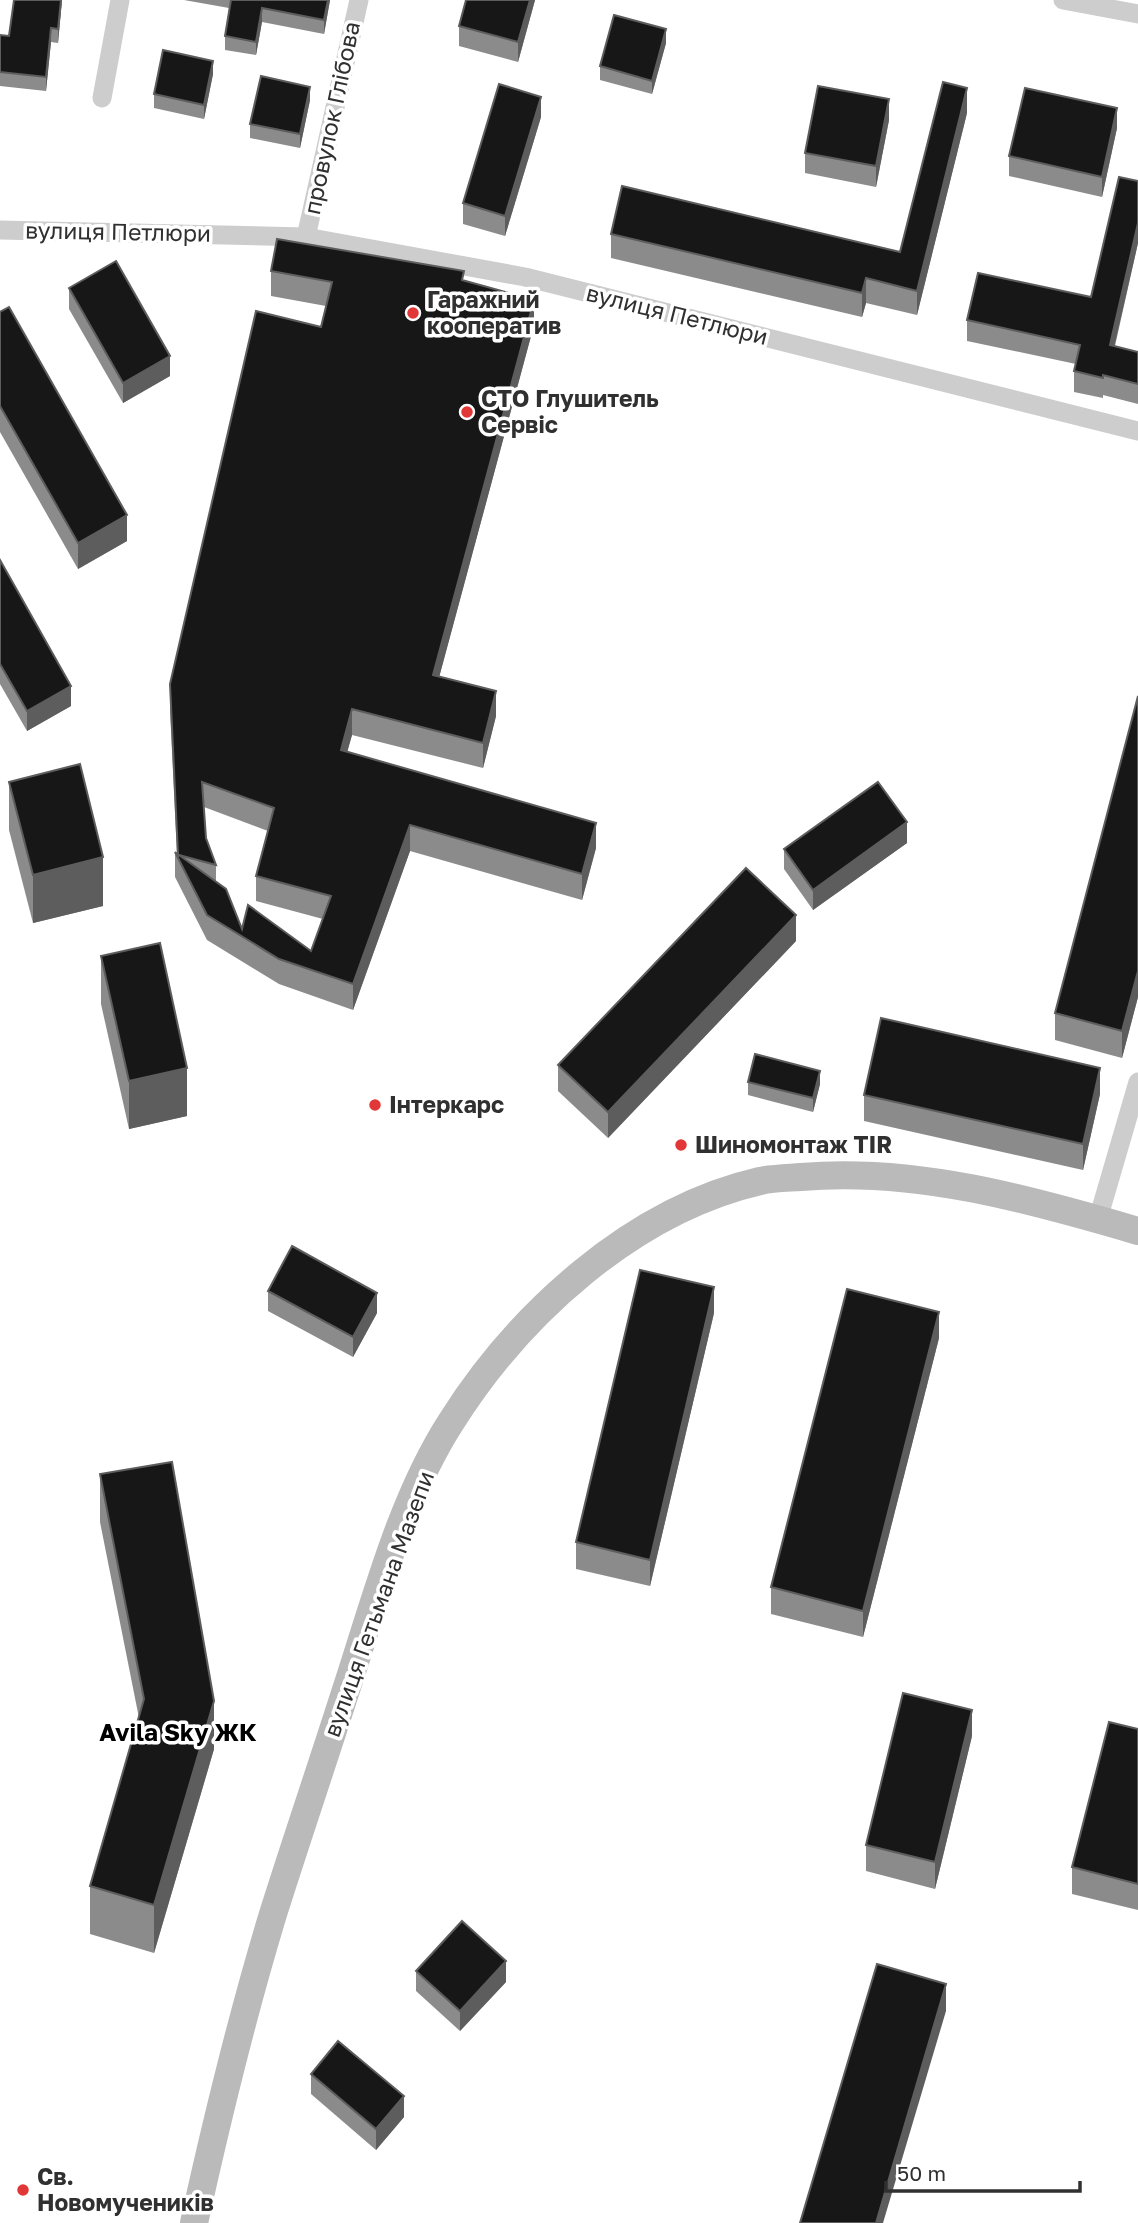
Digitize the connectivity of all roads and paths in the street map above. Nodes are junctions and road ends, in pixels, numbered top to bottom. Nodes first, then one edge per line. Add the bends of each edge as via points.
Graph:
1 (120, 0) edge
2 (359, 0) edge
3 (1063, 0) edge
4 (1138, 14) edge
5 (102, 98) dead end
6 (0, 230) edge
7 (306, 237) junction
8 (1138, 431) edge
9 (1138, 1082) edge
10 (1098, 1219) junction
11 (1138, 1231) edge
12 (194, 2223) edge

1 - 5 street
2 - 7 street, провулок Глібова
3 - 4 street
6 - 7 street, вулиця Петлюри
7 - 8 street, вулиця Петлюри via 525,277
9 - 10 street
10 - 11 main road
10 - 12 main road, вулиця Гетьмана Мазепи via 972,1188 886,1175 829,1174 760,1181 681,1209 625,1241 569,1282 530,1321 449,1424 417,1487 379,1589 273,1915

